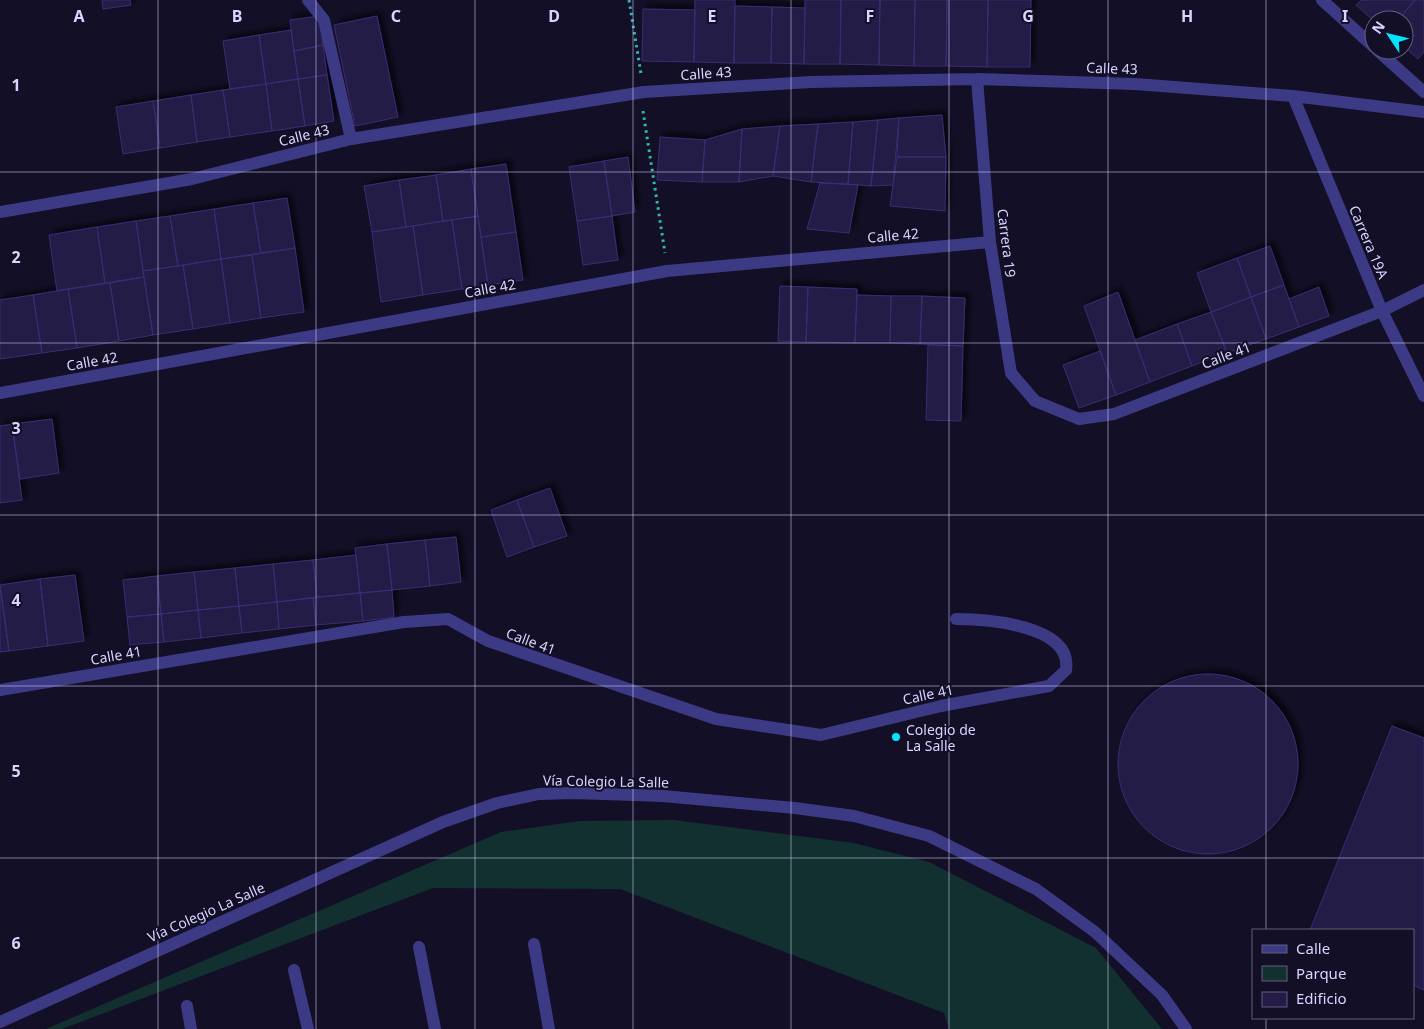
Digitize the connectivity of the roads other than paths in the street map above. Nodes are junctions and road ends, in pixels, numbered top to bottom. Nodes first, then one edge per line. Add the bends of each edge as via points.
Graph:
1 (308, 0) edge
2 (1322, 0) edge
3 (1364, 38) edge
4 (1388, 60) edge
5 (977, 79) junction
6 (1424, 92) edge
7 (1293, 96) junction
8 (1424, 112) edge
9 (351, 139) junction
10 (0, 212) edge
11 (990, 242) junction
12 (1424, 290) edge
13 (1382, 311) junction
14 (0, 393) edge
15 (1424, 396) edge
16 (1035, 401) joint
17 (956, 619) dead end
18 (0, 690) edge
19 (534, 944) dead end
20 (419, 947) dead end
21 (294, 970) dead end
22 (187, 1006) dead end
23 (0, 1022) edge
24 (191, 1029) edge
25 (308, 1029) edge
26 (435, 1029) edge
27 (549, 1029) edge
28 (1186, 1029) edge

1 - 9 street via 324,20
2 - 3 street
4 - 6 street
5 - 7 street, Calle 43 via 1135,84
5 - 9 street, Calle 43 via 810,82 642,92
5 - 11 street, Carrera 19
7 - 8 street, Calle 43
7 - 13 street, Carrera 19A
9 - 10 street, Calle 43 via 192,178
11 - 14 street, Calle 42 via 667,271
11 - 16 street, Carrera 19 via 1011,373
12 - 13 street, Calle 41
13 - 15 street, Carrera 19A
13 - 16 street, Calle 41 via 1114,414 1079,419
17 - 18 street, Calle 41 via 988,619 1022,626 1058,644 1066,656 1066,670 1049,686 942,706 821,735 716,719 488,641 448,619 404,622
19 - 27 street
20 - 26 street
21 - 25 street
22 - 24 street
23 - 28 street, Vía Colegio La Salle via 443,822 497,803 539,794 574,793 663,796 795,808 854,816 929,836 1036,889 1095,932 1162,995

